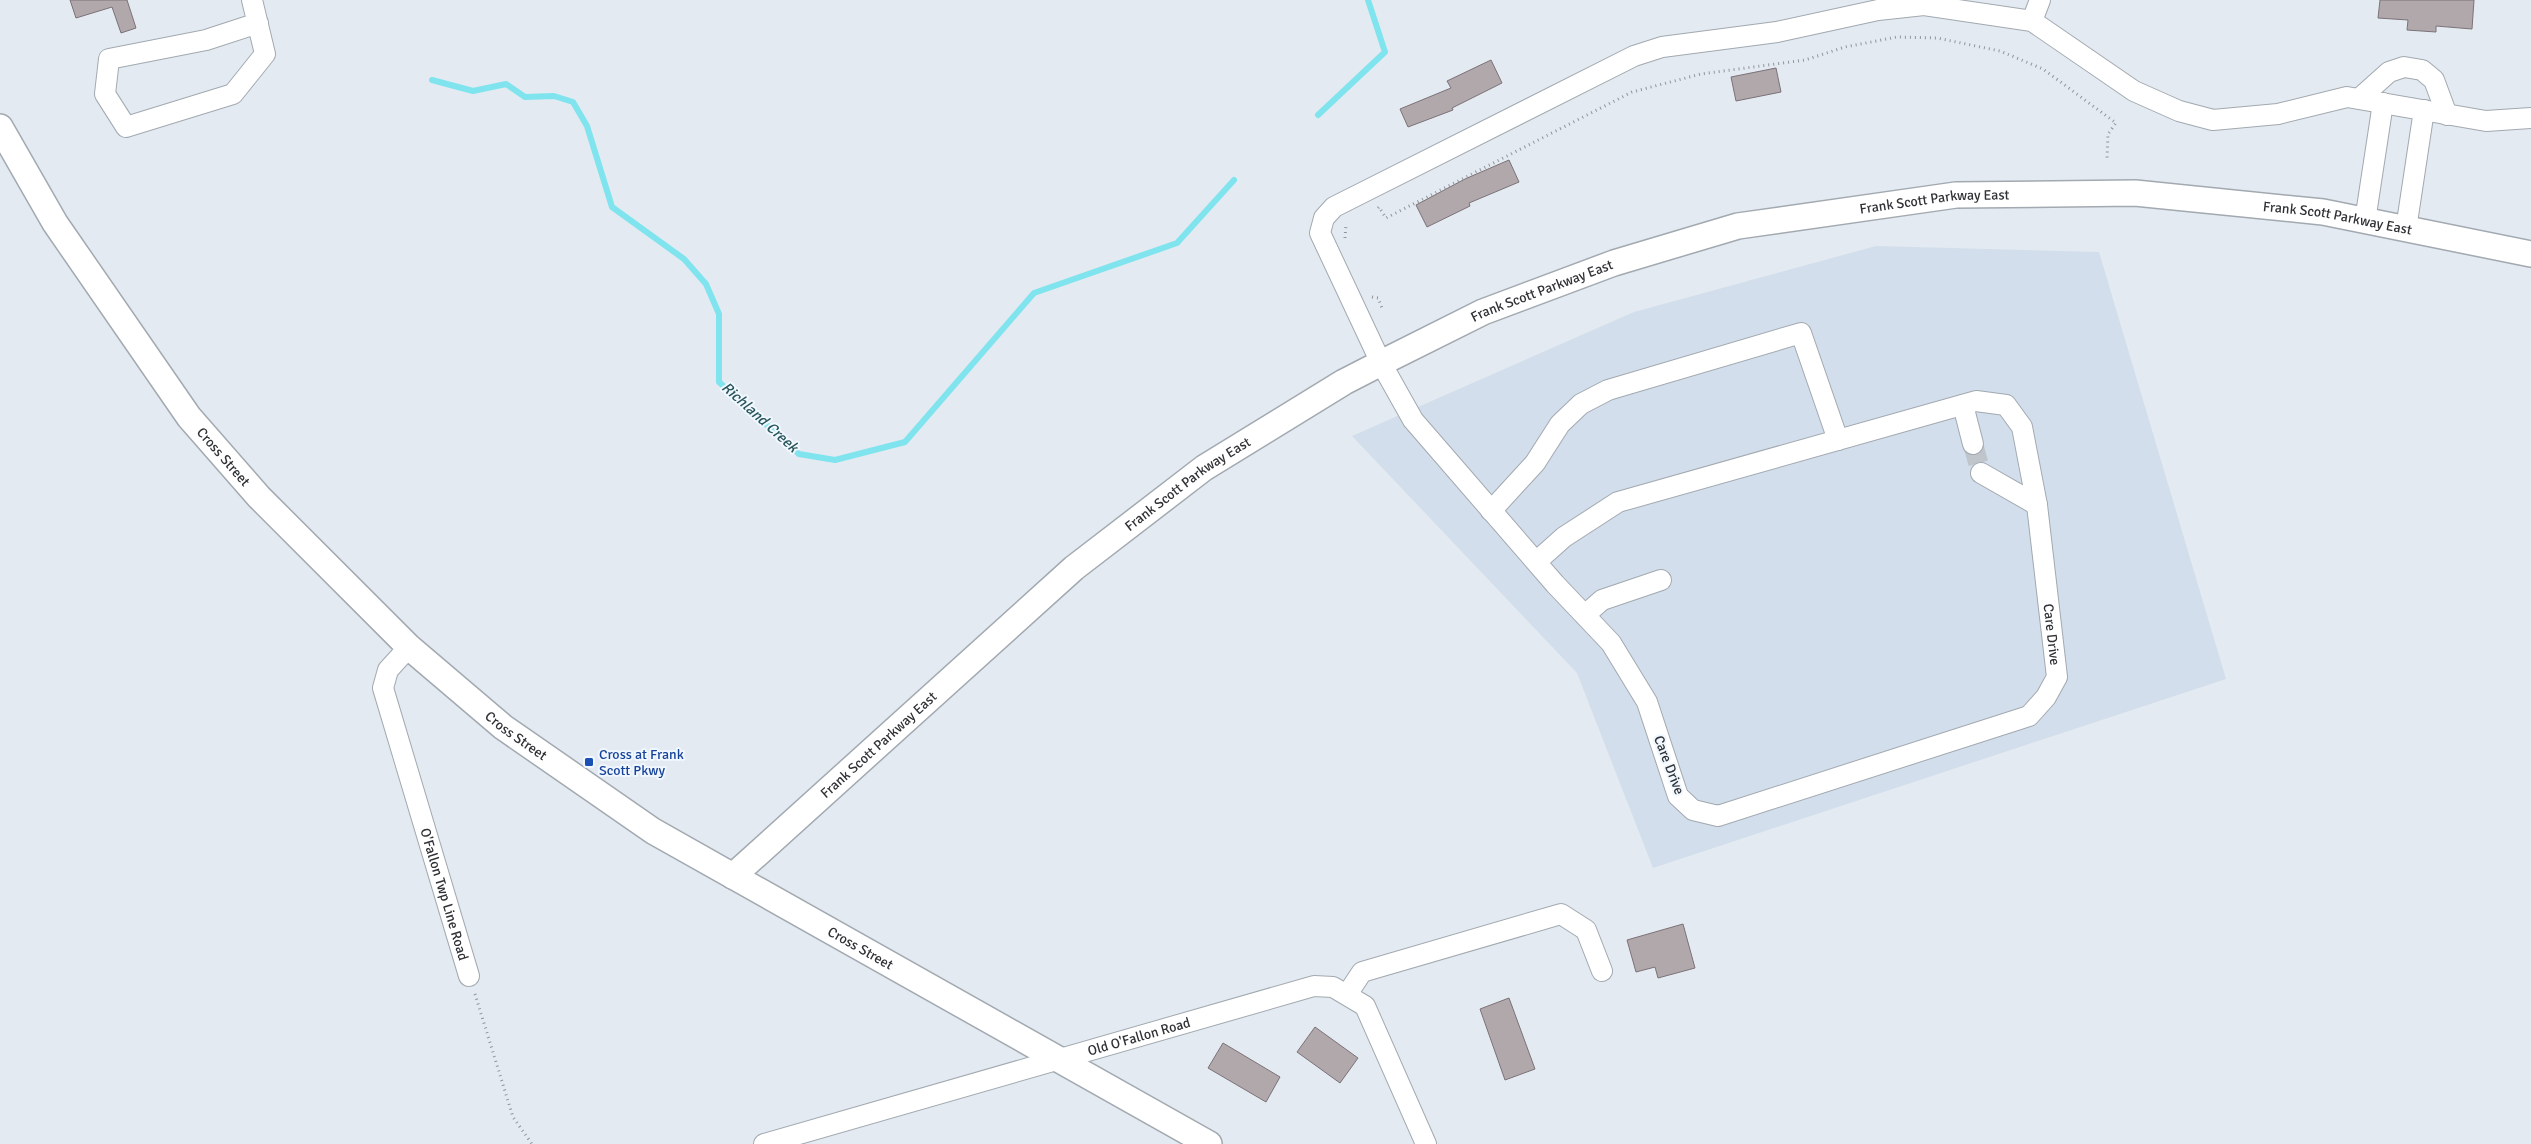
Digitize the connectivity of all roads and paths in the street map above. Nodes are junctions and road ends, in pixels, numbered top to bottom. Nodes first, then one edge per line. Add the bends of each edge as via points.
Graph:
1 (252, 0) edge
2 (2040, 0) edge
3 (2032, 21) junction
4 (258, 23) junction
5 (2360, 98) junction
6 (2383, 103) junction
7 (2424, 110) junction
8 (2447, 115) junction
9 (2531, 118) edge
10 (0, 127) edge
11 (2107, 159) dead end
12 (1371, 211) dead end
13 (2365, 221) junction
14 (1346, 222) dead end
15 (2406, 229) junction
16 (1346, 240) dead end
17 (2531, 254) edge
18 (1370, 296) dead end
19 (1382, 308) dead end
20 (1381, 363) junction
21 (1963, 405) junction
22 (1838, 440) junction
23 (1973, 444) tunnel mouth
24 (1982, 473) tunnel mouth
25 (2037, 505) junction
26 (1491, 511) junction
27 (1536, 562) junction
28 (1661, 580) dead end
29 (1585, 616) junction
30 (409, 647) junction
31 (733, 876) junction
32 (1602, 971) dead end
33 (469, 976) joint
34 (1348, 993) junction
35 (1060, 1060) junction
36 (532, 1144) edge
37 (764, 1144) edge
38 (1209, 1144) edge
39 (1426, 1144) edge

1 - 4 street
2 - 3 street
3 - 5 street via 2134,91 2178,111 2213,120 2278,114 2347,97
3 - 20 street, Care Drive via 1924,5 1878,10 1777,32 1662,48 1634,56 1334,207 1324,218 1320,234
4 - 4 street via 266,54 233,94 126,127 105,94 109,59 206,40
5 - 6 street
5 - 8 street via 2388,72 2404,67 2422,70 2434,80
6 - 7 street
6 - 13 street
7 - 8 street
7 - 15 street
8 - 9 street via 2486,121
10 - 30 main road, Cross Street via 54,223 189,417 259,497
11 - 12 path via 2108,134 2116,123 2044,69 2000,51 1937,38 1897,37 1845,47 1805,60 1701,74 1632,92 1386,218 1380,207
13 - 15 main road, Frank Scott Parkway East
13 - 20 main road, Frank Scott Parkway East via 2323,212 2135,193 1956,196 1738,226 1614,264 1483,312
14 - 16 path
15 - 17 main road, Frank Scott Parkway East
18 - 19 path via 1378,298
20 - 26 street, Care Drive via 1412,420
20 - 31 main road, Frank Scott Parkway East via 1344,382 1204,468 1074,568
21 - 22 street, Care Drive
21 - 23 street
21 - 25 street, Care Drive via 1976,401 2006,405 2022,427
22 - 26 street via 1801,332 1608,390 1581,404 1560,424 1535,463
22 - 27 street, Care Drive via 1618,502 1564,537
24 - 25 street
25 - 29 street, Care Drive via 2057,677 2046,697 2029,716 1718,816 1693,810 1678,796 1647,702 1611,643
26 - 27 street, Care Drive
27 - 29 street, Care Drive
28 - 29 street via 1602,600
30 - 31 main road, Cross Street via 503,728 653,831
30 - 33 street, O'Fallon Twp Line Road via 388,670 383,688
31 - 35 main road, Cross Street
32 - 34 street via 1586,930 1561,914 1362,972
33 - 36 path, O'Fallon Twp Line Road via 513,1118
34 - 35 street, Old O'Fallon Road via 1334,987 1314,986
34 - 39 street, Old O'Fallon Road via 1365,1006
35 - 37 street, Old O'Fallon Road
35 - 38 main road, Cross Street

